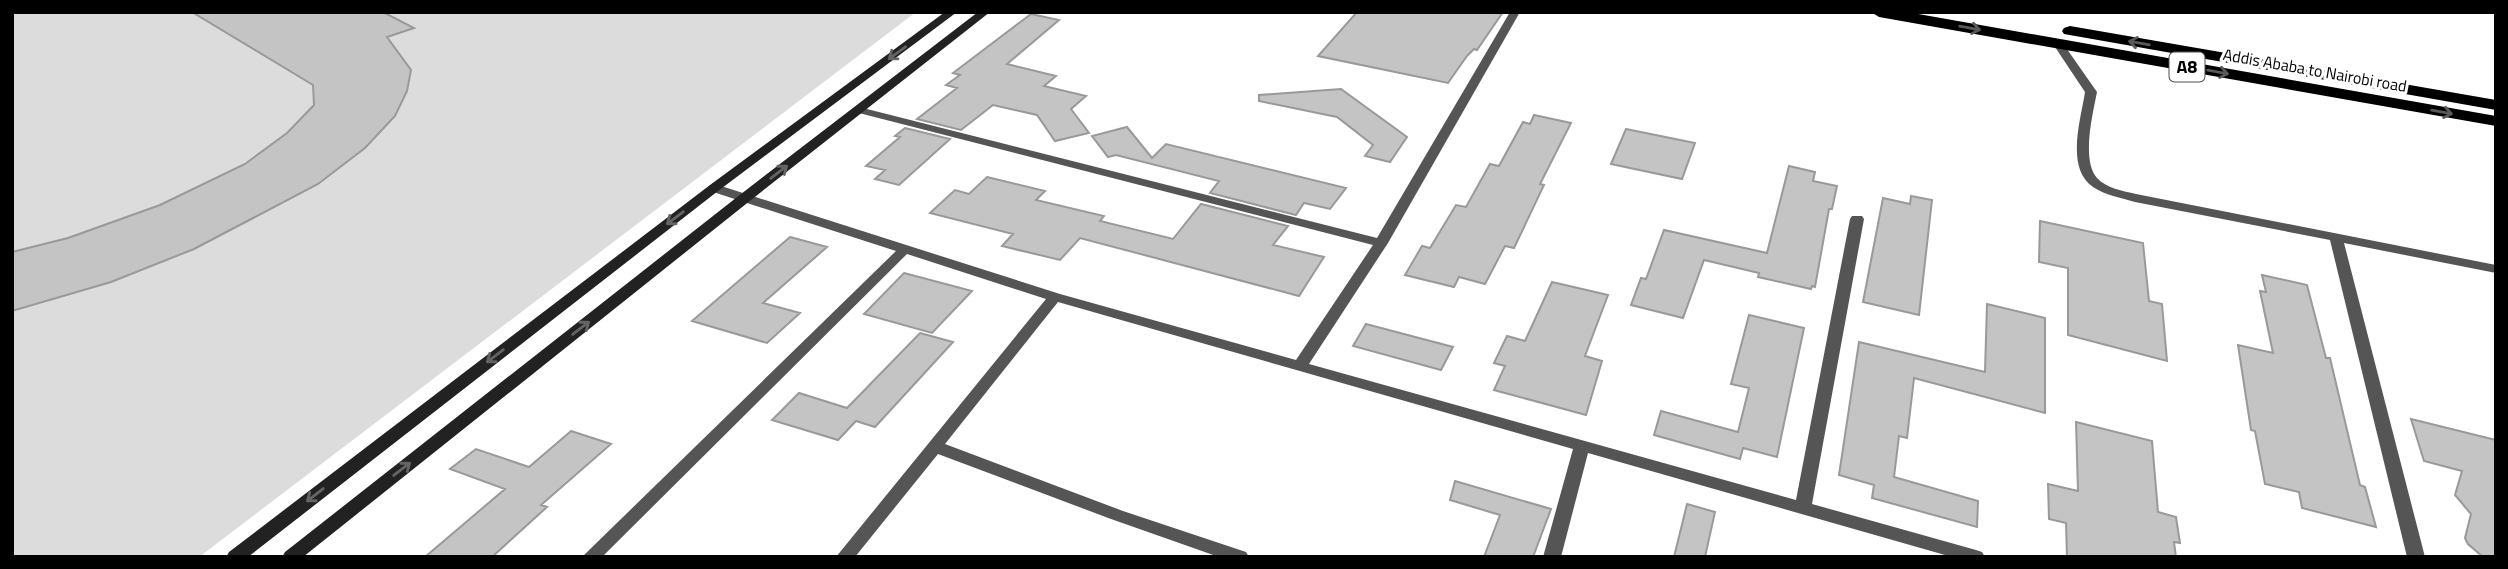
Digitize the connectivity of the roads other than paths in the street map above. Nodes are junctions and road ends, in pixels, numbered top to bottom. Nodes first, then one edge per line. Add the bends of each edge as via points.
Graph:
1 (952, 12) edge
2 (985, 12) edge
3 (1515, 12) edge
4 (1879, 12) edge
5 (1960, 12) edge
6 (2058, 44) junction
7 (2496, 105) edge
8 (859, 110) junction
9 (2496, 121) edge
10 (714, 188) junction
11 (746, 197) junction
12 (1857, 219) dead end
13 (2336, 238) junction
14 (1381, 243) junction
15 (905, 249) junction
16 (2496, 269) edge
17 (1055, 297) junction
18 (1300, 366) junction
19 (1582, 445) junction
20 (934, 446) junction
21 (1803, 506) junction
22 (235, 557) edge
23 (291, 557) edge
24 (591, 557) edge
25 (845, 557) edge
26 (1240, 557) edge
27 (1552, 557) edge
28 (1976, 557) edge
29 (2416, 557) edge

1 -> 10 street
2 - 8 street
3 - 14 street
4 -> 6 highway, Addis Ababa to Nairobi road / A8
7 -> 5 highway, Addis Ababa to Nairobi road / A8
6 -> 9 highway, Addis Ababa to Nairobi road / A8
6 - 13 street via 2091,92 2082,162 2091,180 2135,198
11 -> 8 street
8 - 14 street
10 - 11 street
10 -> 22 street
11 - 15 street
23 -> 11 street
12 - 21 street
13 - 16 street
13 - 29 street
14 - 18 street
15 - 17 street
15 - 24 street
17 - 18 street
17 - 20 street
18 - 19 street
19 - 21 street
19 - 27 street
20 - 25 street
20 - 26 street
21 - 28 street

